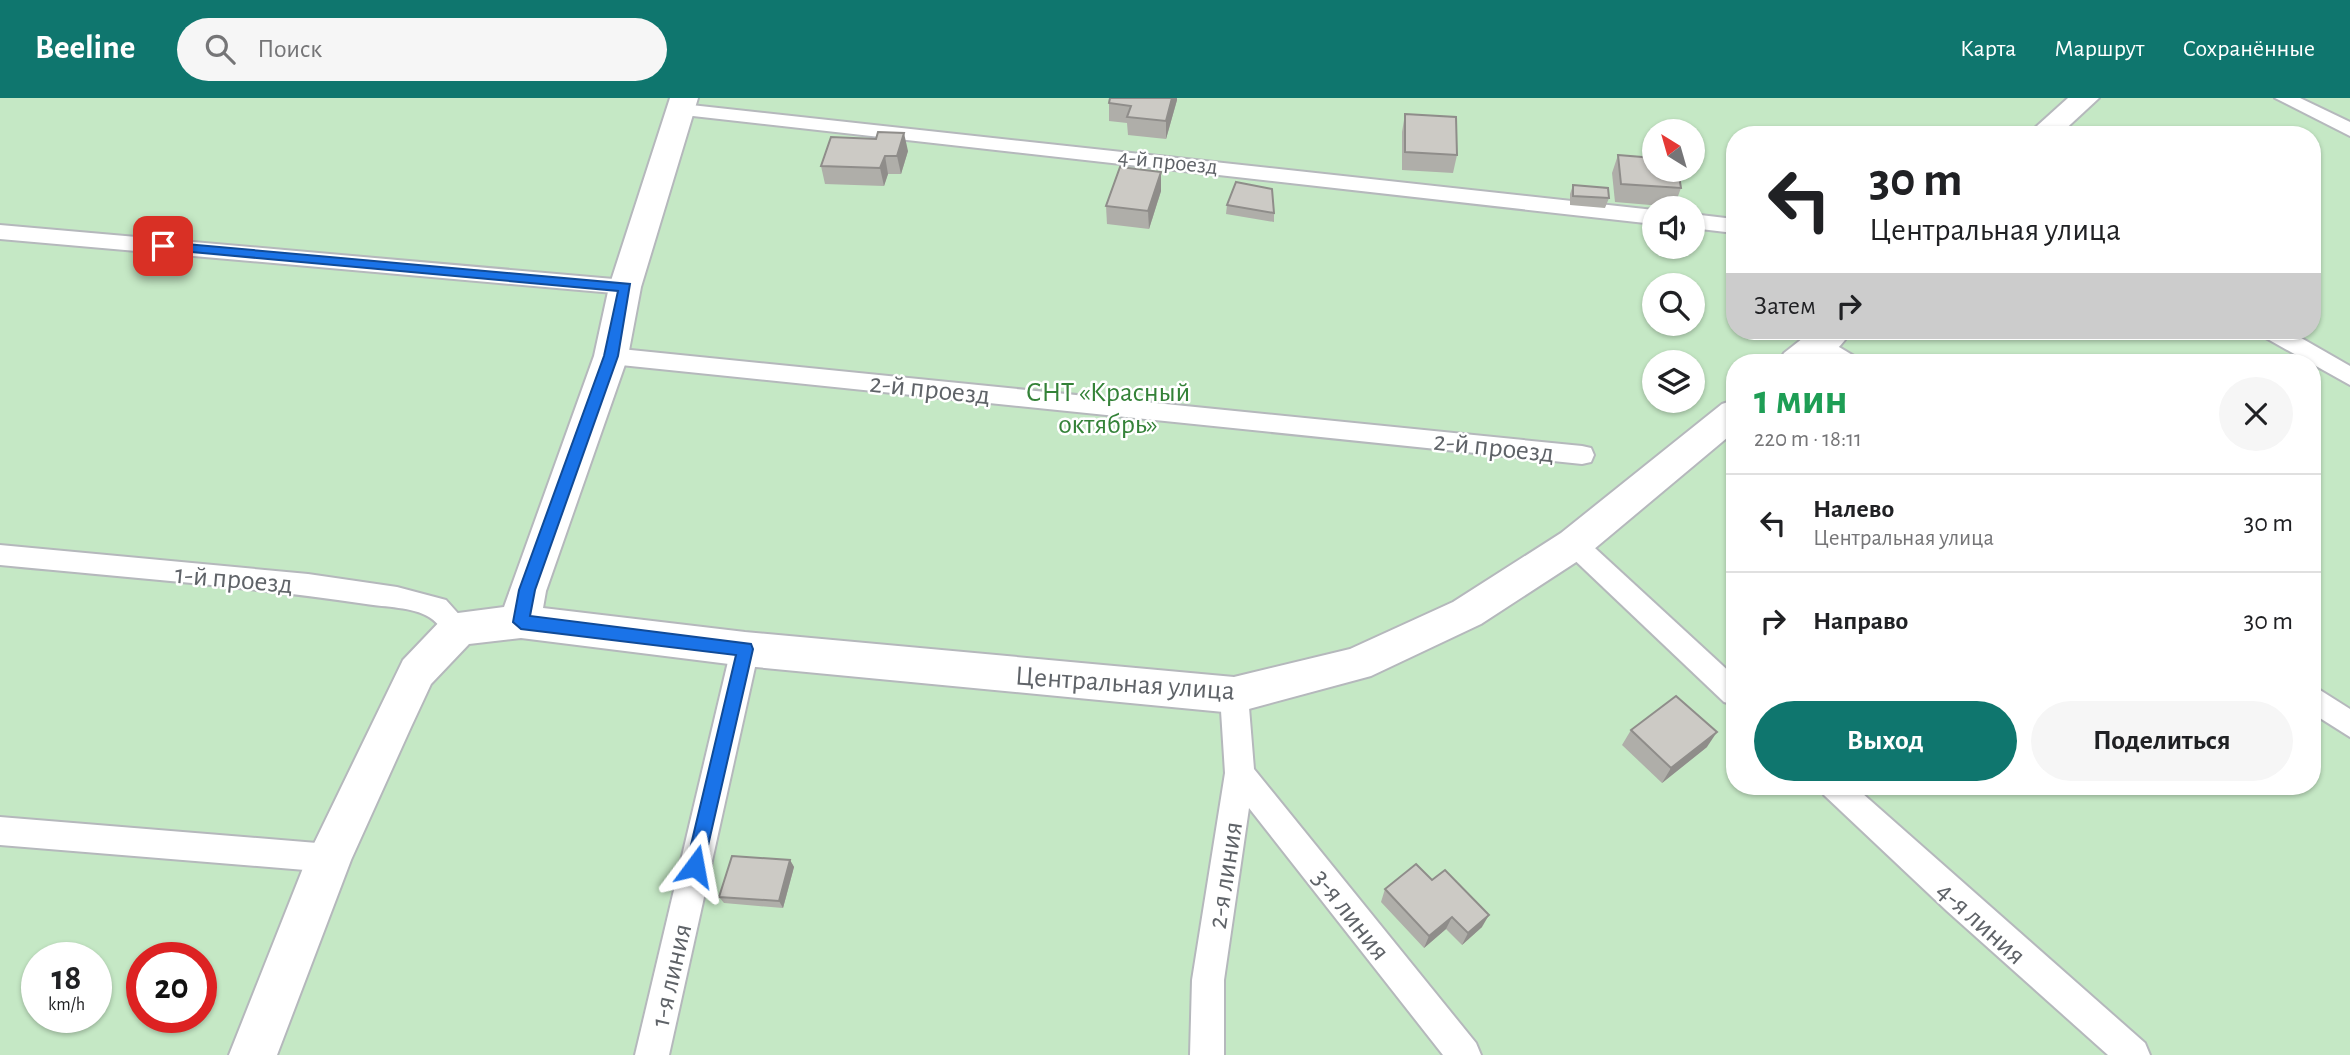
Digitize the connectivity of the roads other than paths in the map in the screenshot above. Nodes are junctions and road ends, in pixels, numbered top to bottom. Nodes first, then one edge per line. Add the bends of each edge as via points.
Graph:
1 (2085, 98) edge
2 (2285, 98) edge
3 (683, 104) edge
4 (2052, 126) edge
5 (2350, 131) edge
6 (1642, 215) edge
7 (1705, 223) edge
8 (1726, 225) edge
9 (0, 232) edge
10 (625, 287) junction
11 (2287, 340) edge
12 (1816, 345) edge
13 (1832, 354) edge
14 (2311, 354) edge
15 (611, 356) junction
16 (2321, 360) edge
17 (2350, 377) edge
18 (1726, 420) edge
19 (1583, 455) dead end
20 (1574, 544) junction
21 (0, 555) edge
22 (521, 622) junction
23 (458, 629) junction
24 (745, 649) junction
25 (1726, 686) edge
26 (1234, 695) junction
27 (2321, 704) edge
28 (2350, 725) edge
29 (1240, 773) junction
30 (1844, 795) edge
31 (0, 831) edge
32 (329, 858) junction
33 (253, 1055) edge
34 (652, 1055) edge
35 (1208, 1055) edge
36 (1464, 1055) edge
37 (2133, 1055) edge

1 - 4 street
2 - 5 lane
3 - 6 lane, 4-й проезд
3 - 10 street
7 - 8 lane
9 - 10 lane
10 - 15 street
11 - 14 lane
12 - 13 lane
15 - 19 lane, 2-й проезд
15 - 22 street via 527,590
16 - 17 lane
18 - 20 street, Центральная улица
20 - 25 lane
20 - 26 street, Центральная улица via 1467,613 1357,664
21 - 23 lane, 1-й проезд via 397,598 437,608
22 - 23 street, Центральная улица
22 - 24 street, Центральная улица
23 - 32 street via 417,672
24 - 26 street, Центральная улица
24 - 34 lane, 1-я линия
26 - 29 lane, 2-я линия
27 - 28 lane
29 - 35 lane, 2-я линия via 1208,980
29 - 36 lane, 3-я линия
30 - 37 lane, 4-я линия
31 - 32 lane
32 - 33 street

